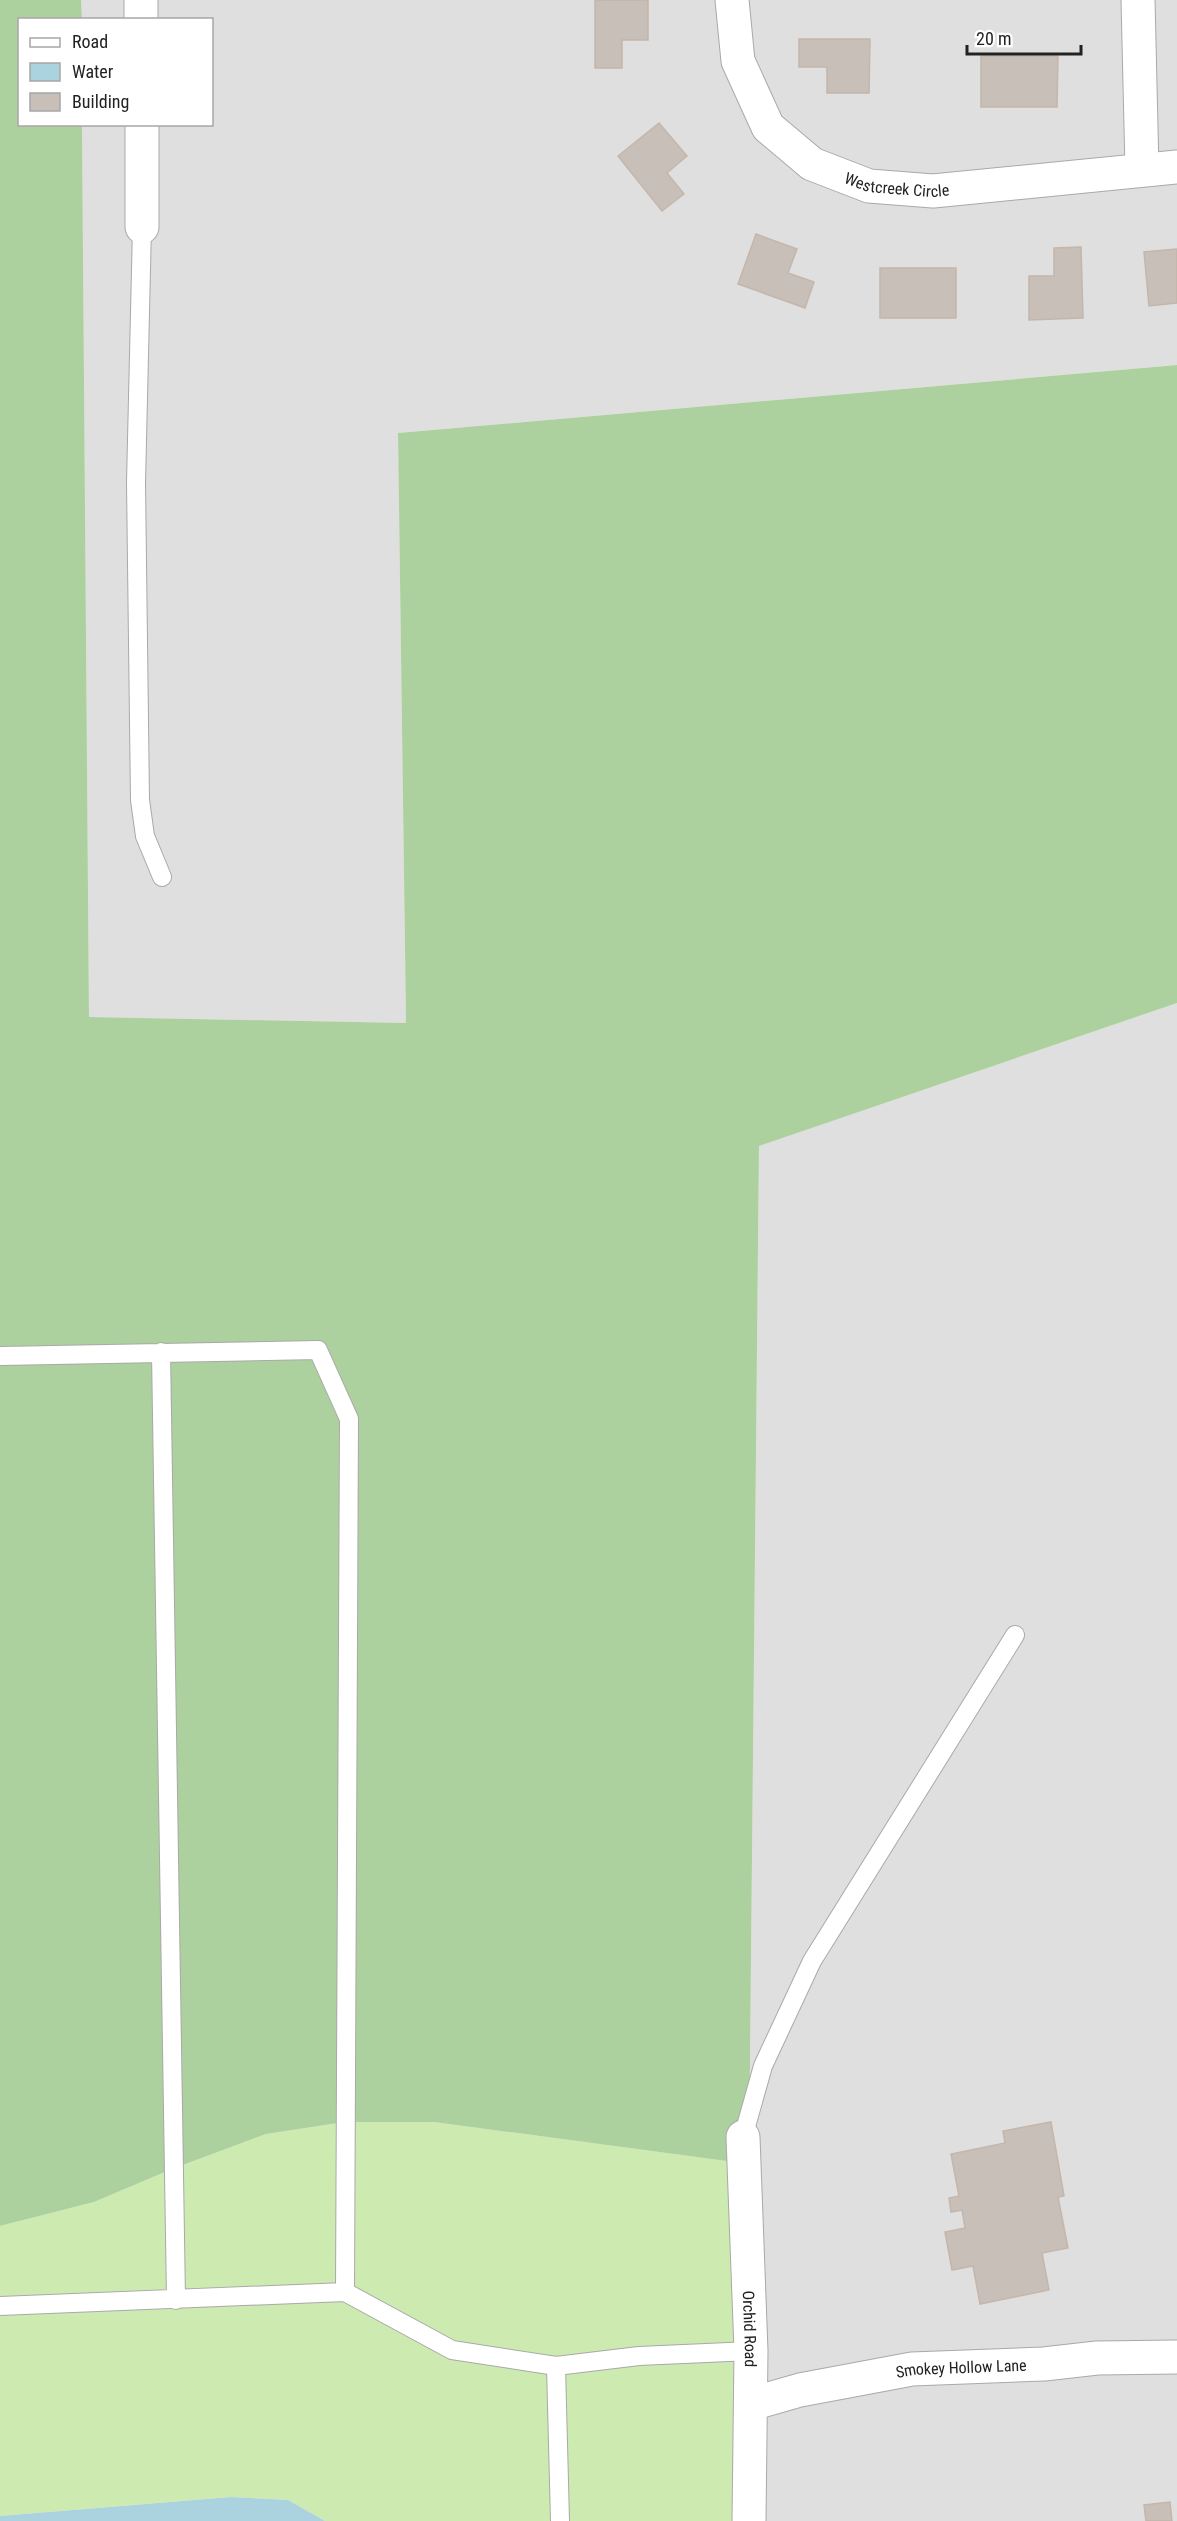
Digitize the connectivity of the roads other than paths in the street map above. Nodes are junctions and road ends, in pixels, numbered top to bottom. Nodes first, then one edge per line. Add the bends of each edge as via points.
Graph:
1 (141, 0) edge
2 (732, 0) edge
3 (1138, 0) edge
4 (141, 18) edge
5 (142, 126) edge
6 (1177, 167) edge
7 (1142, 170) junction
8 (142, 227) joint
9 (162, 877) dead end
10 (161, 1352) junction
11 (0, 1356) edge
12 (1015, 1635) dead end
13 (743, 2138) joint
14 (345, 2292) junction
15 (176, 2300) junction
16 (0, 2306) edge
17 (751, 2351) junction
18 (1177, 2357) edge
19 (556, 2366) junction
20 (751, 2404) junction
21 (560, 2521) edge
22 (749, 2521) edge

1 - 4 street
2 - 7 street, Westcreek Circle via 738,61 768,127 812,164 869,186 933,191
3 - 7 street
5 - 8 street
6 - 7 street, Westcreek Circle
8 - 9 lane via 136,483 140,800 145,836
10 - 11 lane
10 - 14 lane via 318,1350 349,1419
10 - 15 lane
12 - 13 lane via 812,1960 763,2066
13 - 17 street, Orchid Road
14 - 15 lane
14 - 19 lane via 452,2350
15 - 16 lane
17 - 19 lane via 639,2356
17 - 20 street, Orchid Road
18 - 20 street, Smokey Hollow Lane via 912,2369 800,2390
19 - 21 lane
20 - 22 street, Orchid Road

